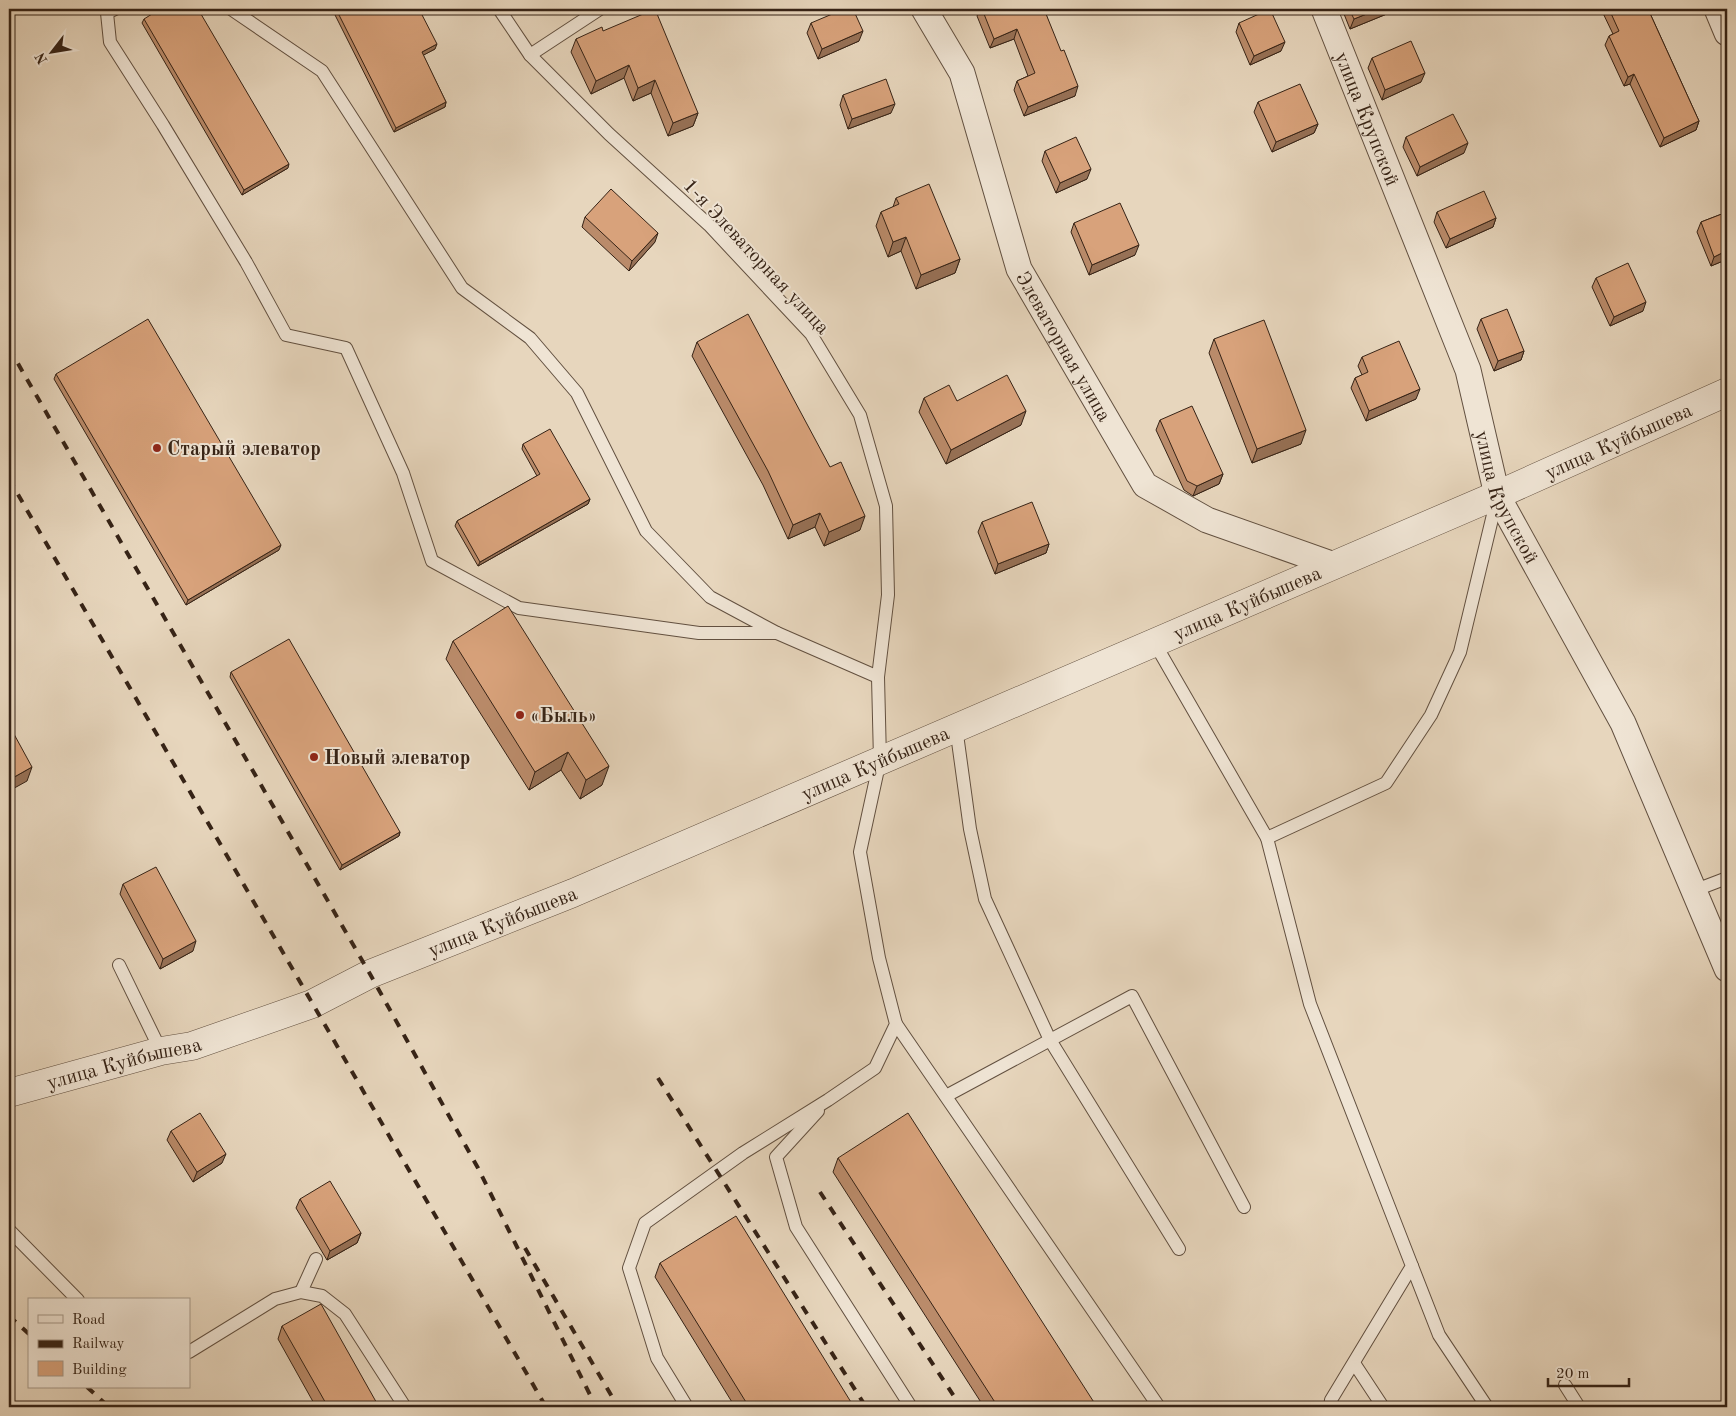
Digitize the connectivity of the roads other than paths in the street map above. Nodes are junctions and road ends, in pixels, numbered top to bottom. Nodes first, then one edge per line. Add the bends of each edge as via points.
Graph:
1 (115, 9) edge
2 (231, 9) edge
3 (499, 9) edge
4 (600, 9) edge
5 (924, 9) edge
6 (1324, 9) edge
7 (1717, 9) edge
8 (1727, 33) edge
9 (530, 54) junction
10 (1727, 392) edge
11 (1497, 495) junction
12 (1334, 565) junction
13 (777, 633) junction
14 (1154, 642) junction
15 (878, 677) junction
16 (956, 727) junction
17 (880, 760) junction
18 (1267, 838) junction
19 (1727, 878) edge
20 (1693, 891) junction
21 (119, 965) dead end
22 (1727, 969) edge
23 (896, 1024) junction
24 (1050, 1040) junction
25 (161, 1051) junction
26 (9, 1094) edge
27 (946, 1096) junction
28 (828, 1100) junction
29 (1244, 1207) dead end
30 (9, 1230) edge
31 (1179, 1249) dead end
32 (316, 1259) dead end
33 (1412, 1266) junction
34 (301, 1292) junction
35 (76, 1298) edge
36 (190, 1351) edge
37 (1354, 1363) junction
38 (1565, 1385) dead end
39 (405, 1407) edge
40 (687, 1407) edge
41 (912, 1407) edge
42 (1159, 1407) edge
43 (1330, 1407) edge
44 (1384, 1407) edge
45 (1487, 1407) edge
46 (1579, 1407) edge

1 - 13 lane via 107,13 110,42 212,206 286,335 346,348 402,474 432,561 519,608 699,633
2 - 13 lane via 322,71 462,288 530,338 577,393 646,531 710,597
3 - 9 lane, 1-я Элеваторная улица
4 - 9 lane
5 - 12 street, Элеваторная улица via 962,73 1019,269 1145,485 1207,520
6 - 11 street, улица Крупской via 1468,370
7 - 8 street
9 - 15 lane, 1-я Элеваторная улица via 609,134 709,225 811,334 860,416 886,506 888,595
10 - 11 street, улица Куйбышева
11 - 12 street, улица Куйбышева
11 - 18 lane via 1460,652 1431,714 1386,783
11 - 20 street, улица Крупской via 1623,723
12 - 14 street, улица Куйбышева
13 - 15 lane
14 - 16 street, улица Куйбышева
14 - 18 lane
15 - 17 lane, 1-я Элеваторная улица
16 - 17 street, улица Куйбышева
16 - 24 lane via 970,829 985,899
17 - 23 lane, 1-я Элеваторная улица via 860,852 879,958
17 - 25 street, улица Куйбышева via 573,893 370,974 312,1004 192,1046
18 - 33 lane via 1310,1004
19 - 20 lane
20 - 22 street, улица Крупской
21 - 25 lane
23 - 27 lane
23 - 28 lane via 875,1068
24 - 27 lane
24 - 29 lane via 1132,996
24 - 31 lane
25 - 26 street, улица Куйбышева
27 - 42 lane
28 - 40 lane via 743,1152 645,1223 628,1268 657,1358
28 - 41 lane via 776,1157 796,1227
30 - 35 lane
32 - 34 lane
33 - 37 lane
33 - 45 lane via 1439,1335
34 - 36 lane via 274,1299
34 - 39 lane via 322,1296 345,1314
37 - 43 lane
37 - 44 lane
38 - 46 lane

